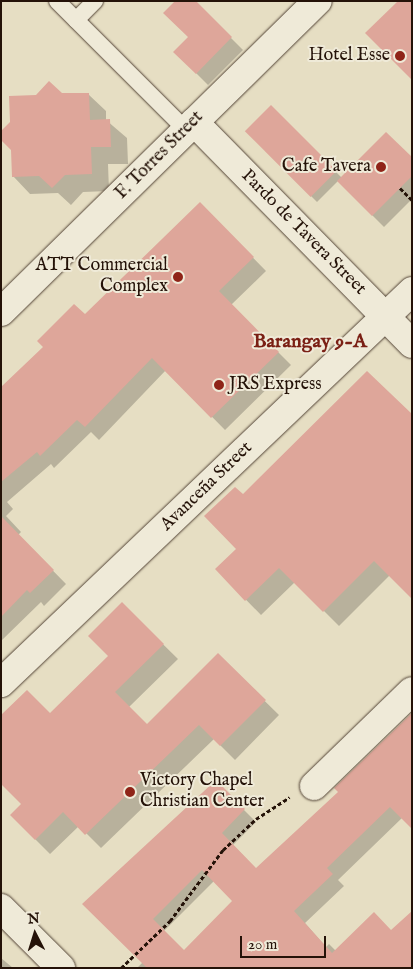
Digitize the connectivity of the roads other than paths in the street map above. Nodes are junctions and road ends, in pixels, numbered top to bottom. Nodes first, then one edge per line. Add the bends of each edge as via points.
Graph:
1 (57, 1) edge
2 (95, 1) edge
3 (318, 1) edge
4 (76, 20) junction
5 (190, 126) junction
6 (412, 291) edge
7 (1, 312) edge
8 (385, 317) junction
9 (412, 344) edge
10 (1, 683) edge
11 (412, 691) edge
12 (314, 786) road end
13 (1, 908) edge
14 (61, 968) edge

1 - 4 lane
2 - 4 lane
3 - 5 street, F. Torres Street
4 - 5 lane
5 - 7 street, F. Torres Street
5 - 8 street, Pardo de Tavera Street
6 - 8 street, Avanceña Street
8 - 9 street, Pardo de Tavera Street
8 - 10 street, Avanceña Street
11 - 12 street
13 - 14 street

